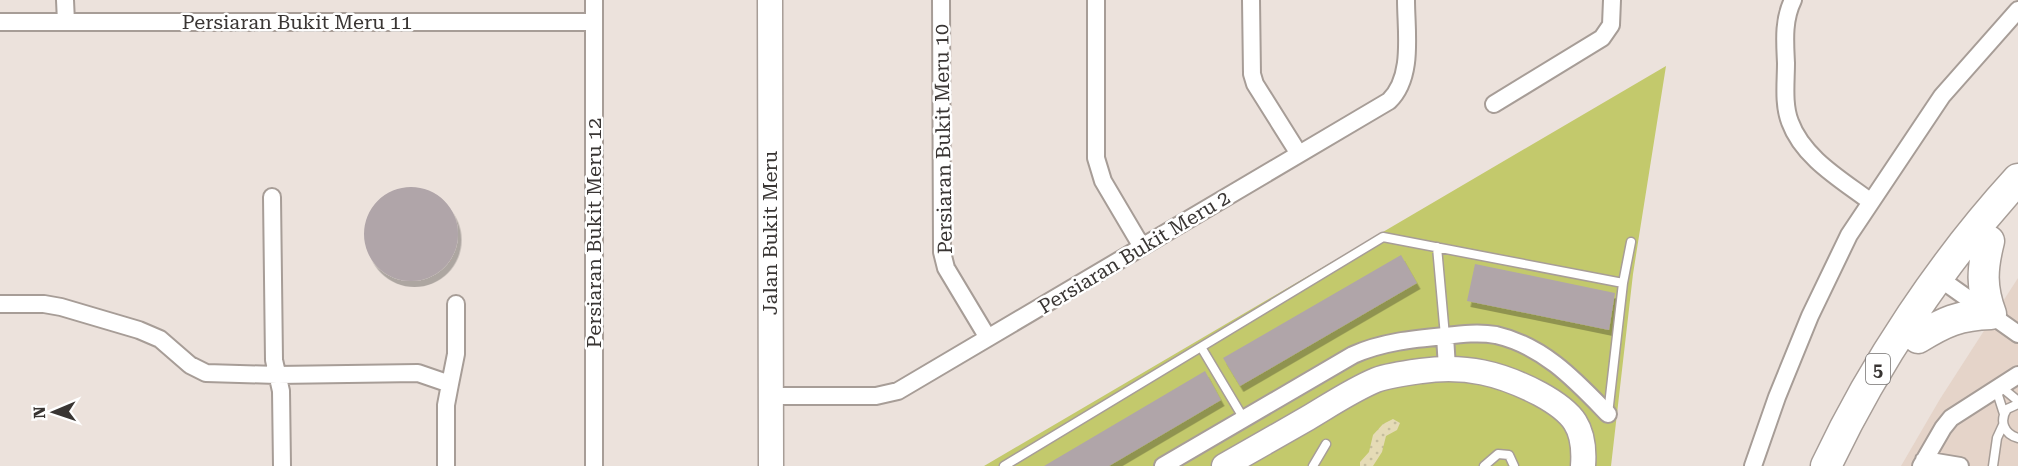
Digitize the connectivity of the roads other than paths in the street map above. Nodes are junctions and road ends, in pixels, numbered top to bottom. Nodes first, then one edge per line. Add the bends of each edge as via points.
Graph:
1 (66, 0) edge
2 (594, 0) edge
3 (770, 0) edge
4 (941, 0) edge
5 (1096, 0) edge
6 (1251, 0) edge
7 (1406, 0) edge
8 (1612, 0) edge
9 (1793, 0) edge
10 (2018, 10) edge
11 (0, 22) edge
12 (66, 22) junction
13 (594, 22) junction
14 (1494, 104) dead end
15 (1299, 154) junction
16 (2018, 179) edge
17 (272, 197) dead end
18 (1871, 202) junction
19 (2018, 205) edge
20 (1989, 241) junction
21 (1631, 242) dead end
22 (1142, 247) junction
23 (1437, 247) junction
24 (1623, 283) junction
25 (1946, 283) junction
26 (0, 304) edge
27 (456, 304) dead end
28 (1990, 315) junction
29 (2018, 334) edge
30 (1445, 336) junction
31 (1918, 338) junction
32 (987, 339) junction
33 (1201, 347) junction
34 (1447, 368) junction
35 (277, 375) junction
36 (2018, 375) edge
37 (450, 384) junction
38 (1998, 388) junction
39 (771, 396) junction
40 (2018, 402) edge
41 (1608, 414) joint
42 (2004, 414) junction
43 (1244, 419) junction
44 (2003, 425) junction
45 (2018, 438) edge
46 (1326, 444) dead end
47 (1922, 463) edge
48 (1006, 465) edge
49 (282, 466) edge
50 (446, 466) edge
51 (594, 466) edge
52 (771, 466) edge
53 (1163, 466) edge
54 (1224, 466) edge
55 (1313, 466) edge
56 (1484, 466) edge
57 (1514, 466) edge
58 (1583, 466) edge
59 (1753, 466) edge
60 (1826, 466) edge
61 (1845, 466) edge
62 (1960, 466) edge
63 (1993, 466) edge

1 - 12 street
2 - 13 street, Persiaran Bukit Meru 12
3 - 39 street, Jalan Bukit Meru
4 - 32 street, Persiaran Bukit Meru 10 via 942,252 946,268
5 - 22 street via 1096,158 1103,181
6 - 15 street via 1255,84
7 - 15 street, Persiaran Bukit Meru 2 via 1405,75 1397,94
8 - 14 street via 1611,25 1602,38
9 - 18 street via 1785,34 1789,121 1821,164
10 - 18 street via 1942,96
11 - 12 street, Persiaran Bukit Meru 11
12 - 13 street, Persiaran Bukit Meru 11
13 - 51 street, Persiaran Bukit Meru 12
15 - 22 street, Persiaran Bukit Meru 2
16 - 25 highway, 5
17 - 35 street
18 - 59 street via 1849,235 1810,316
19 - 20 highway, 5
20 - 25 highway, 5
20 - 28 highway via 1983,288
21 - 24 lane
22 - 32 street, Persiaran Bukit Meru 2
23 - 24 lane
23 - 30 lane
23 - 33 lane via 1383,237
24 - 41 lane
25 - 28 street
25 - 31 highway, 5
25 - 60 highway, 5 via 1878,368
26 - 35 street via 61,307 139,330 160,339 190,365 206,373
27 - 37 street via 456,354
28 - 29 street
28 - 31 highway via 1955,318
30 - 34 street
30 - 41 street via 1497,336 1540,352
30 - 43 street via 1370,347
31 - 61 highway, 5
32 - 39 street, Persiaran Bukit Meru 2 via 890,394
33 - 43 lane
33 - 48 lane
34 - 54 street via 1395,375 1360,387
34 - 58 street via 1480,370 1519,383 1559,404 1580,432
35 - 37 street via 418,373
35 - 49 street
36 - 38 street
37 - 50 street
38 - 40 lane
38 - 42 lane
38 - 47 street via 1951,418
39 - 52 street, Jalan Bukit Meru
40 - 42 lane
42 - 44 lane
43 - 53 street
44 - 45 lane
44 - 63 lane
46 - 55 lane
47 - 62 street
56 - 57 lane via 1498,454 1509,455

